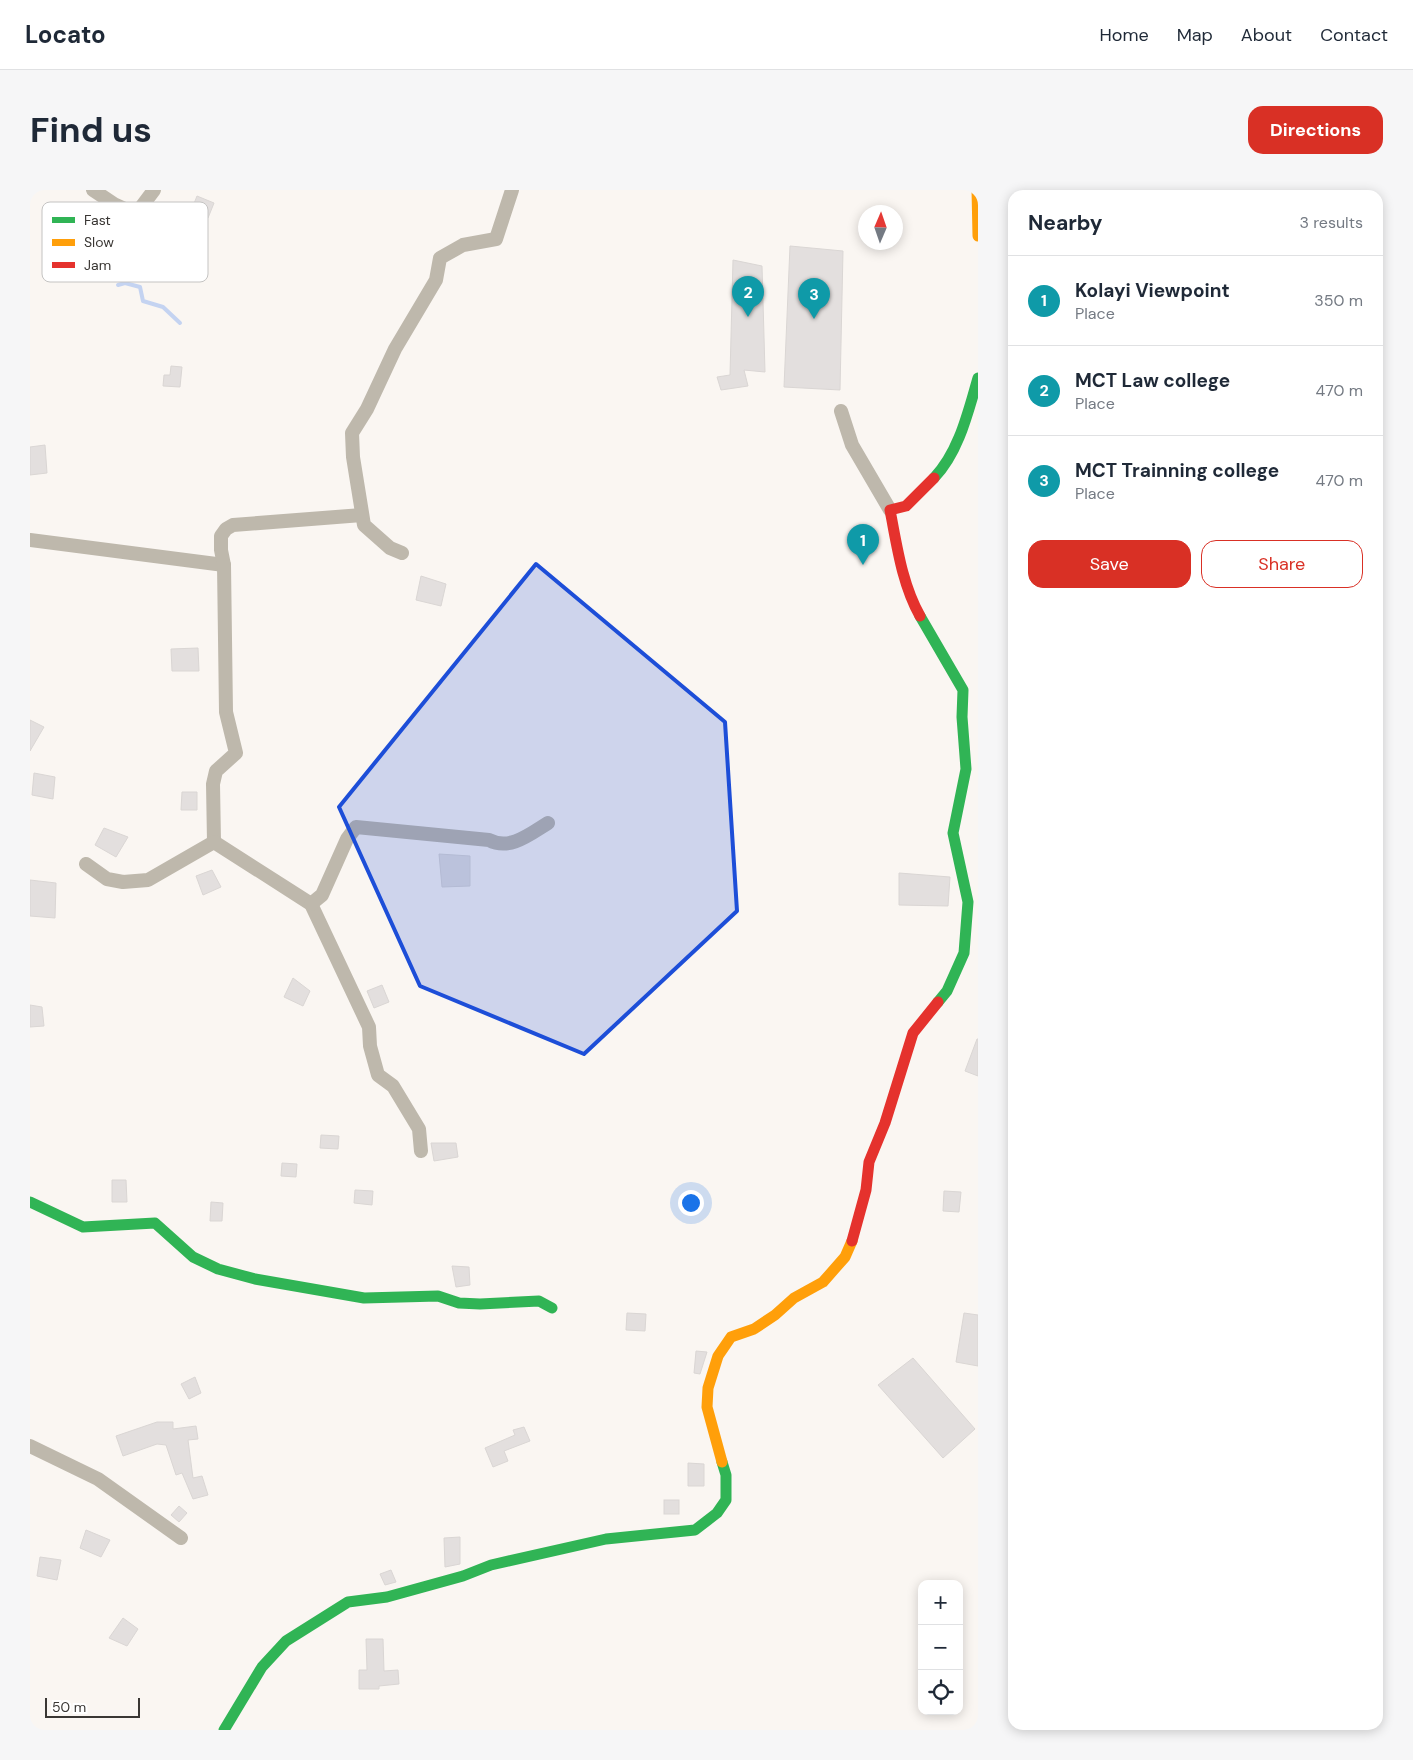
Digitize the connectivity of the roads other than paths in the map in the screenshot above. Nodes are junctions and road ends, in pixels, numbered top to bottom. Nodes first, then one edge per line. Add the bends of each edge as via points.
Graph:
1 (93, 190) edge
2 (154, 190) edge
3 (512, 190) edge
4 (977, 190) edge
5 (111, 202) edge
6 (145, 202) edge
7 (978, 236) edge
8 (978, 378) edge
9 (841, 412) dead end
10 (890, 510) junction
11 (362, 516) junction
12 (30, 540) edge
13 (402, 553) dead end
14 (224, 566) junction
15 (548, 823) dead end
16 (214, 842) junction
17 (86, 864) dead end
18 (310, 904) junction
19 (972, 906) edge
20 (421, 1151) dead end
21 (30, 1202) edge
22 (552, 1308) dead end
23 (30, 1446) edge
24 (180, 1538) dead end
25 (224, 1730) edge

1 - 5 street
2 - 6 street
3 - 11 street via 496,239 463,245 440,258 436,280 352,433 352,457
4 - 7 street
8 - 10 street via 963,428 943,468 906,506
9 - 10 street via 852,445
10 - 19 street via 901,567 913,604 963,690 966,769 952,833 968,902
11 - 13 street via 364,525 390,548
11 - 14 street via 233,525 221,536
12 - 14 street
14 - 16 street via 226,712 236,753 216,771 213,784
15 - 18 street via 506,845 479,839 356,827 347,839 322,895
16 - 17 street via 148,880 123,882 107,879
16 - 18 street
18 - 20 street via 369,1027 370,1046 378,1075 393,1086 419,1129
19 - 25 street via 964,953 947,991 913,1034 869,1162 856,1231 845,1257 823,1282 794,1298 754,1330 731,1337 718,1356 708,1388 707,1407 726,1476 726,1500 717,1513 695,1530 606,1539 491,1565 387,1597 348,1602 280,1647 262,1667
21 - 22 street via 83,1228 155,1223 193,1257 218,1269 255,1279 364,1298 438,1296 460,1303 480,1304 539,1301
23 - 24 street via 98,1479

